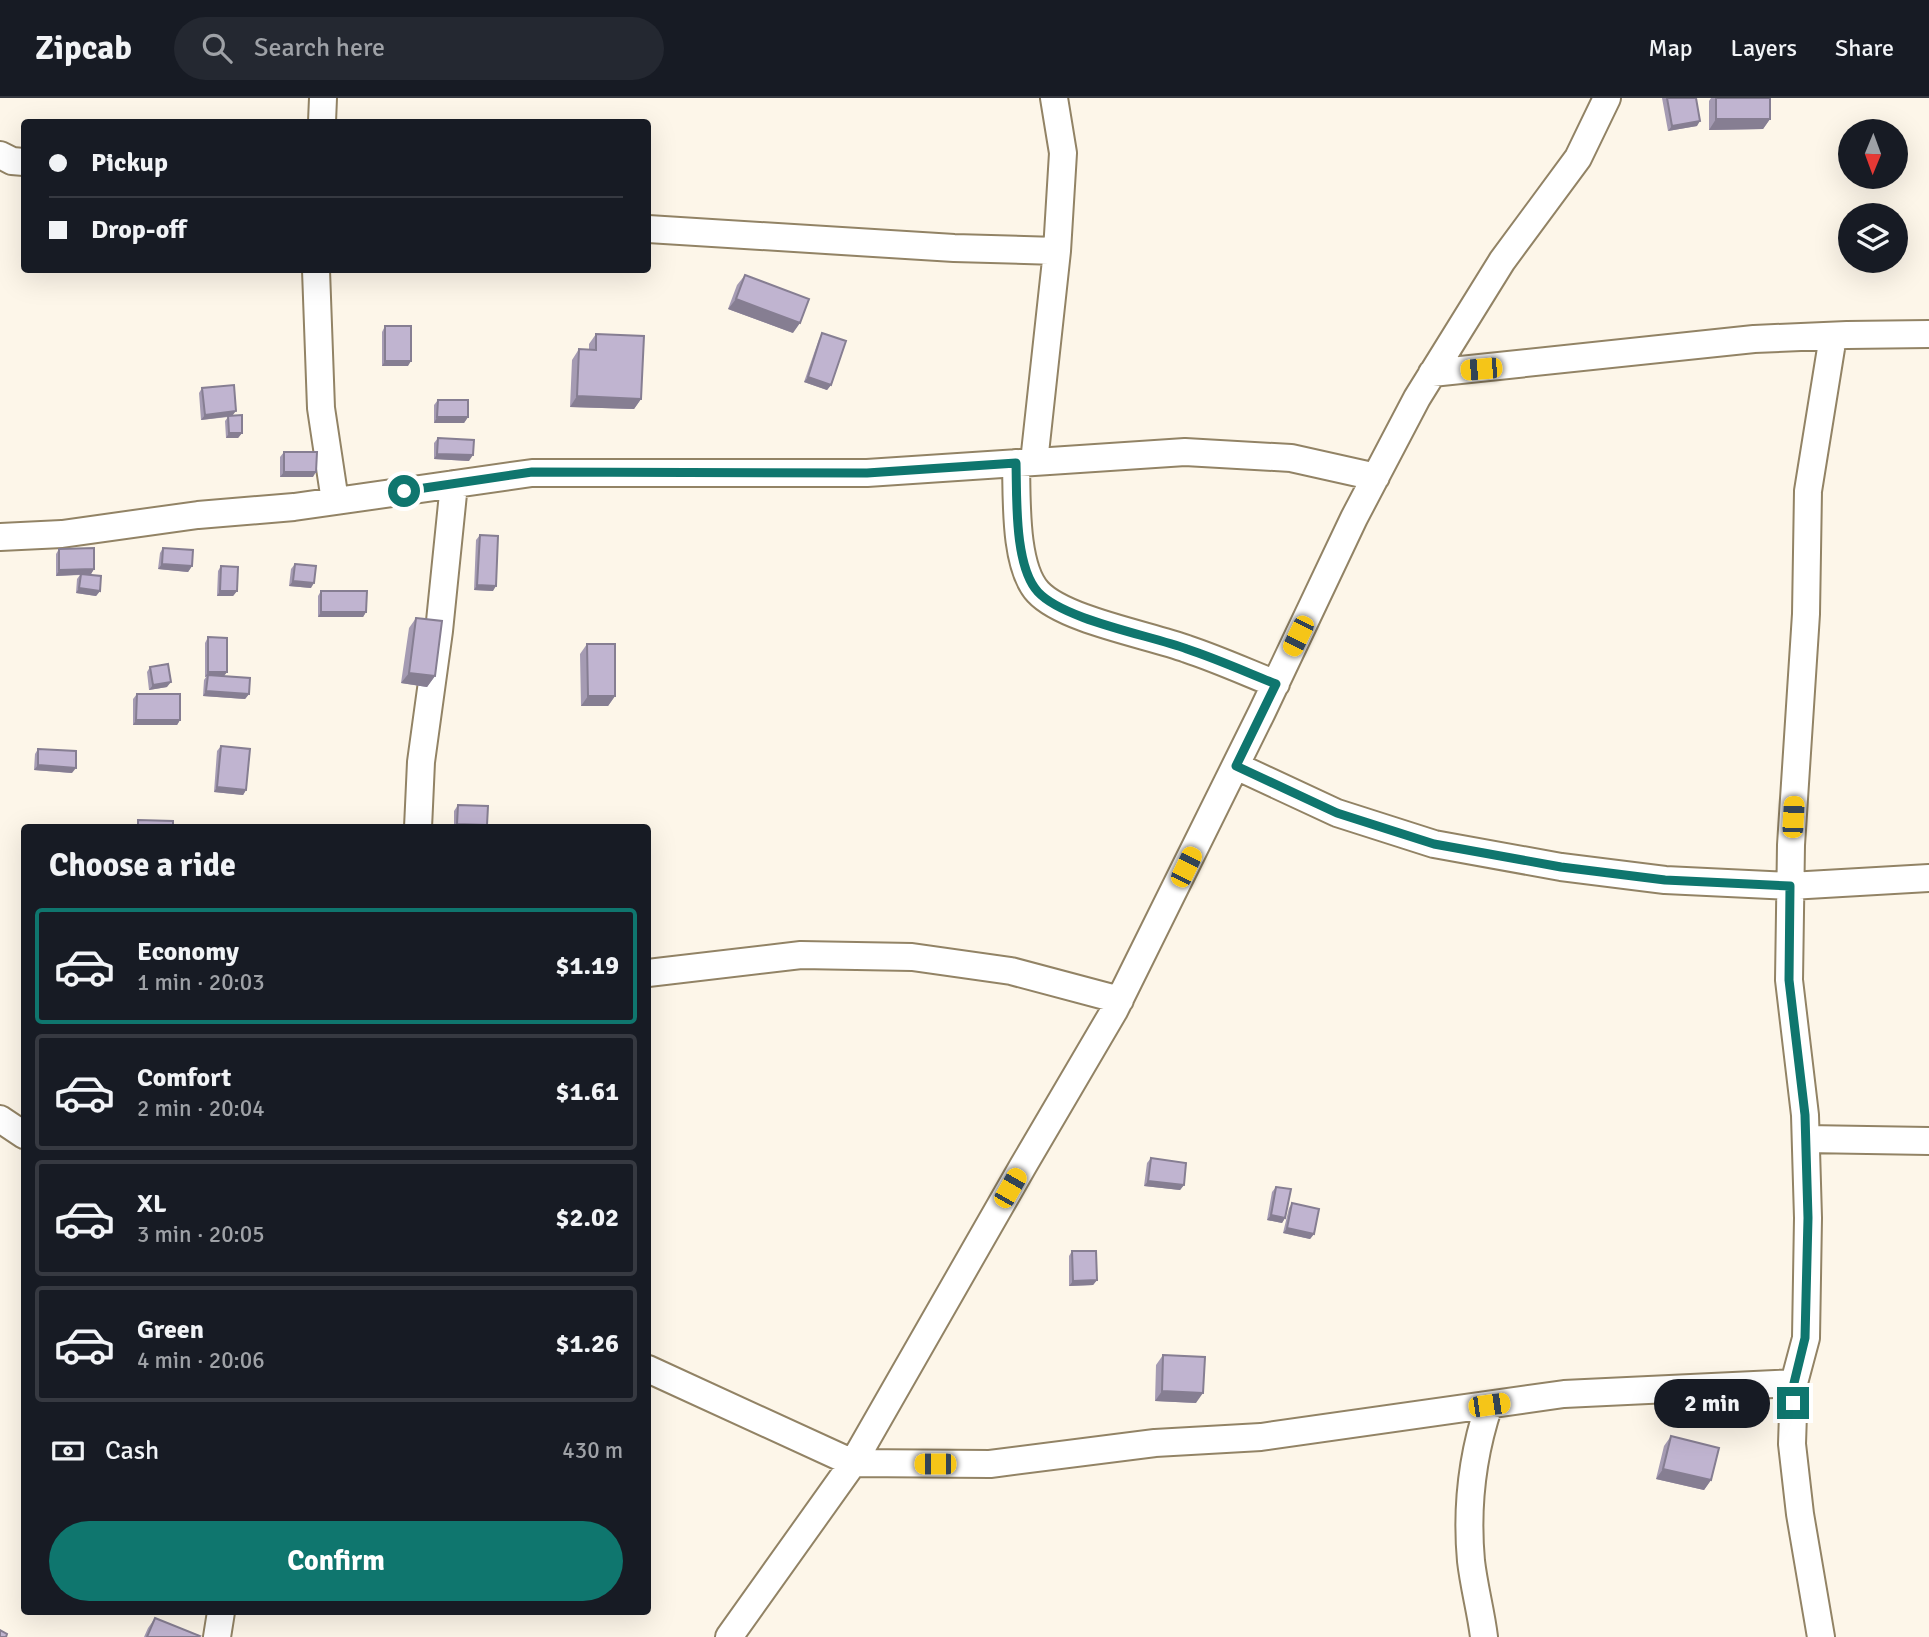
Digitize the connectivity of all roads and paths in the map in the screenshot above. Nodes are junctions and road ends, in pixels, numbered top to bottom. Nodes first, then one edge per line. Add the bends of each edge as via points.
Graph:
1 (323, 98) edge
2 (1054, 98) edge
3 (1607, 98) edge
4 (321, 119) edge
5 (0, 155) edge
6 (21, 162) edge
7 (651, 229) edge
8 (1057, 251) junction
9 (316, 273) edge
10 (1929, 334) edge
11 (1833, 336) junction
12 (1432, 373) junction
13 (1025, 463) junction
14 (1376, 477) junction
15 (454, 484) junction
16 (335, 501) junction
17 (0, 537) edge
18 (1276, 684) junction
19 (1236, 766) junction
20 (418, 824) edge
21 (1929, 878) edge
22 (1790, 886) junction
23 (651, 973) edge
24 (1121, 1000) junction
25 (0, 1119) edge
26 (21, 1132) edge
27 (1805, 1139) junction
28 (1929, 1141) edge
29 (651, 1370) edge
30 (1794, 1383) junction
31 (1489, 1405) junction
32 (853, 1464) junction
33 (221, 1615) edge
34 (218, 1637) edge
35 (729, 1637) edge
36 (1484, 1637) edge
37 (1821, 1637) edge

1 - 4 street
2 - 8 street via 1062,153
3 - 12 street via 1578,158 1502,261
5 - 6 street
7 - 8 street
8 - 13 street
9 - 16 street via 321,408
10 - 11 street
11 - 12 street via 1754,339
11 - 22 street via 1808,491 1806,614
12 - 14 street
13 - 14 street via 1198,453 1291,458
13 - 15 street via 867,473 532,472
13 - 18 street via 1017,517 1024,564 1038,592 1068,612 1185,648
14 - 18 street
15 - 16 street
15 - 20 street via 421,762
16 - 17 street via 62,534
18 - 19 street
19 - 22 street via 1337,813 1434,844 1665,880
19 - 24 street
21 - 22 street
22 - 27 street via 1789,980
23 - 24 street via 802,955 912,957 1011,971
24 - 32 street
25 - 26 street
27 - 28 street
27 - 30 street via 1805,1338
29 - 32 street
30 - 31 street via 1564,1394
30 - 37 street via 1792,1444
31 - 32 street via 1261,1437 1155,1443 990,1464
31 - 36 street via 1477,1440 1468,1511 1471,1563
32 - 35 street
33 - 34 street

